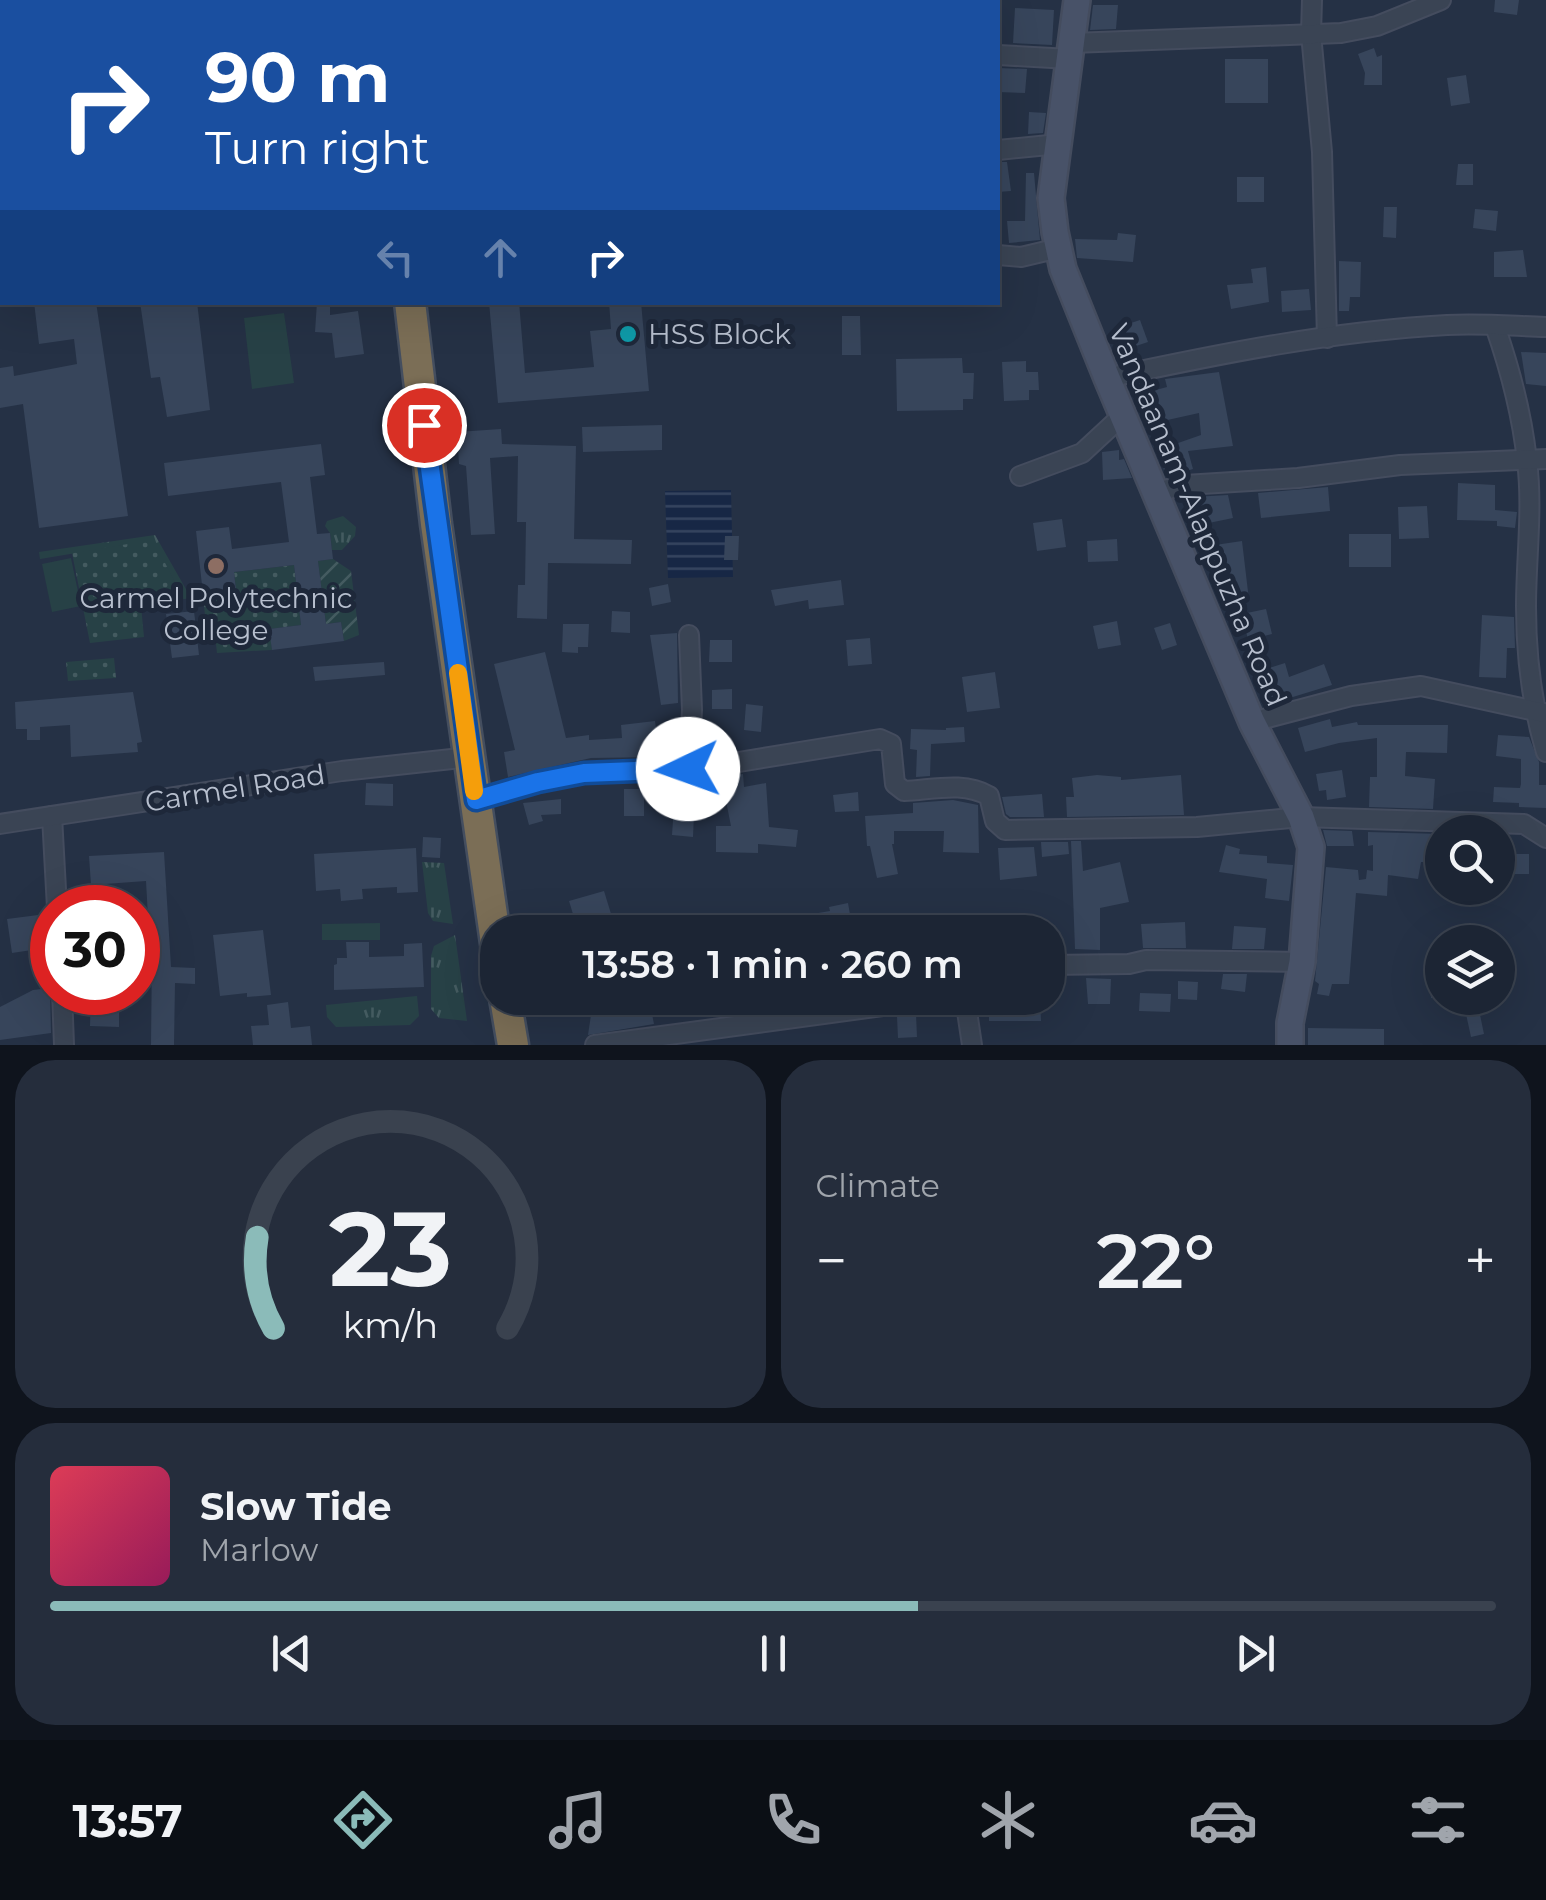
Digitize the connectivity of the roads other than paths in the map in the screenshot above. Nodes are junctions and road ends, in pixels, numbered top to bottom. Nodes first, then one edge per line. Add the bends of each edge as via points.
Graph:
1 (1077, 0) edge
2 (1312, 0) edge
3 (1442, 0) edge
4 (1311, 34) junction
5 (1071, 51) junction
6 (1000, 56) edge
7 (1058, 144) junction
8 (1000, 150) edge
9 (1059, 248) junction
10 (1000, 255) edge
11 (410, 305) edge
12 (1494, 326) junction
13 (1546, 327) edge
14 (1327, 338) junction
15 (1108, 378) junction
16 (1123, 415) junction
17 (1537, 460) edge
18 (1020, 476) dead end
19 (1156, 492) junction
20 (690, 635) dead end
21 (1540, 712) edge
22 (1252, 722) junction
23 (1546, 752) edge
24 (470, 757) junction
25 (688, 769) junction
26 (476, 800) junction
27 (52, 816) junction
28 (1301, 818) junction
29 (0, 824) edge
30 (1541, 832) edge
31 (56, 885) edge
32 (492, 915) edge
33 (1302, 962) junction
34 (1065, 965) edge
35 (63, 1015) edge
36 (508, 1015) edge
37 (816, 1015) edge
38 (968, 1015) edge
39 (64, 1045) edge
40 (513, 1045) edge
41 (595, 1045) edge
42 (972, 1045) edge
43 (1290, 1045) edge

1 - 5 main road, Vandaanam-Alappuzha Road
2 - 4 street
3 - 4 street via 1376,26
4 - 5 street
4 - 14 street
5 - 6 street
5 - 7 main road, Vandaanam-Alappuzha Road
7 - 8 street
7 - 9 main road, Vandaanam-Alappuzha Road via 1051,198
9 - 10 street
9 - 15 main road, Vandaanam-Alappuzha Road
11 - 24 highway
12 - 13 street
12 - 14 street
12 - 17 street
14 - 15 street
15 - 16 main road, Vandaanam-Alappuzha Road
16 - 18 street via 1082,453
16 - 19 main road, Vandaanam-Alappuzha Road
17 - 19 street via 1184,484
17 - 21 street via 1526,607
19 - 22 main road, Vandaanam-Alappuzha Road
20 - 25 street
21 - 22 street via 1421,686
21 - 23 street
22 - 28 main road, Vandaanam-Alappuzha Road
24 - 26 highway
24 - 27 street, Carmel Road
25 - 26 street via 584,773
25 - 28 street via 880,738 891,744 895,784 904,792 982,792 1004,830
26 - 32 highway
27 - 29 street, Carmel Road
27 - 31 street
28 - 30 street via 1524,824
28 - 33 main road, Vandaanam-Alappuzha Road via 1311,846
33 - 34 street
33 - 43 main road, Vandaanam-Alappuzha Road
35 - 39 street
36 - 40 highway
37 - 41 street
38 - 42 street

